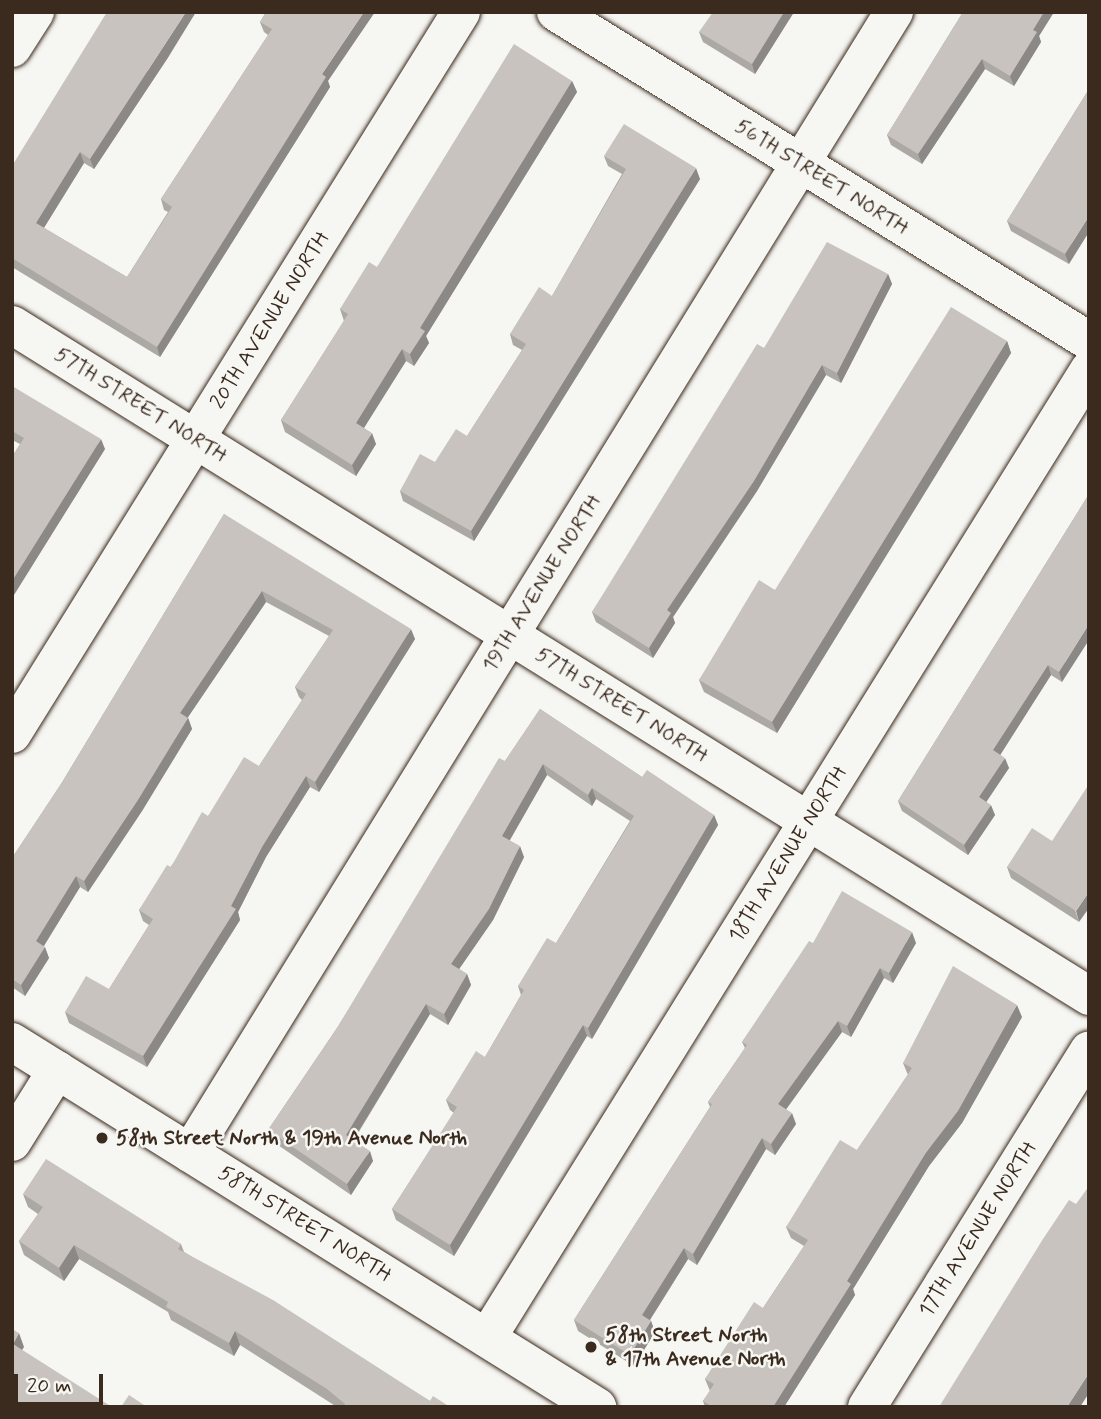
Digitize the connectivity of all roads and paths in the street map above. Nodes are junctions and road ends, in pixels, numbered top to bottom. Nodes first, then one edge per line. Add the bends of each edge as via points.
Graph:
1 (35, 12) edge
2 (461, 12) edge
3 (556, 12) edge
4 (894, 12) edge
5 (12, 48) edge
6 (801, 163) junction
7 (12, 325) edge
8 (1089, 341) edge
9 (1089, 370) edge
10 (195, 439) junction
11 (510, 635) junction
12 (12, 734) edge
13 (808, 822) junction
14 (1089, 996) edge
15 (12, 1042) edge
16 (1089, 1051) edge
17 (57, 1070) junction
18 (12, 1142) edge
19 (190, 1153) junction
20 (487, 1338) junction
21 (597, 1407) edge
22 (867, 1407) edge

1 - 5 street
2 - 10 street, 20TH AVENUE NORTH
3 - 6 street, 56TH STREET NORTH
4 - 6 street, 19TH AVENUE NORTH
6 - 8 street, 56TH STREET NORTH
6 - 11 street, 19TH AVENUE NORTH
7 - 10 street, 57TH STREET NORTH
9 - 13 street, 18TH AVENUE NORTH
10 - 11 street, 57TH STREET NORTH
10 - 12 street, 20TH AVENUE NORTH
11 - 13 street, 57TH STREET NORTH
11 - 19 street, 19TH AVENUE NORTH
13 - 14 street, 57TH STREET NORTH
13 - 20 street, 18TH AVENUE NORTH
15 - 17 street, 58TH STREET NORTH
16 - 22 street, 17TH AVENUE NORTH
17 - 18 street
17 - 19 street, 58TH STREET NORTH
19 - 20 street, 58TH STREET NORTH
20 - 21 street, 58TH STREET NORTH

